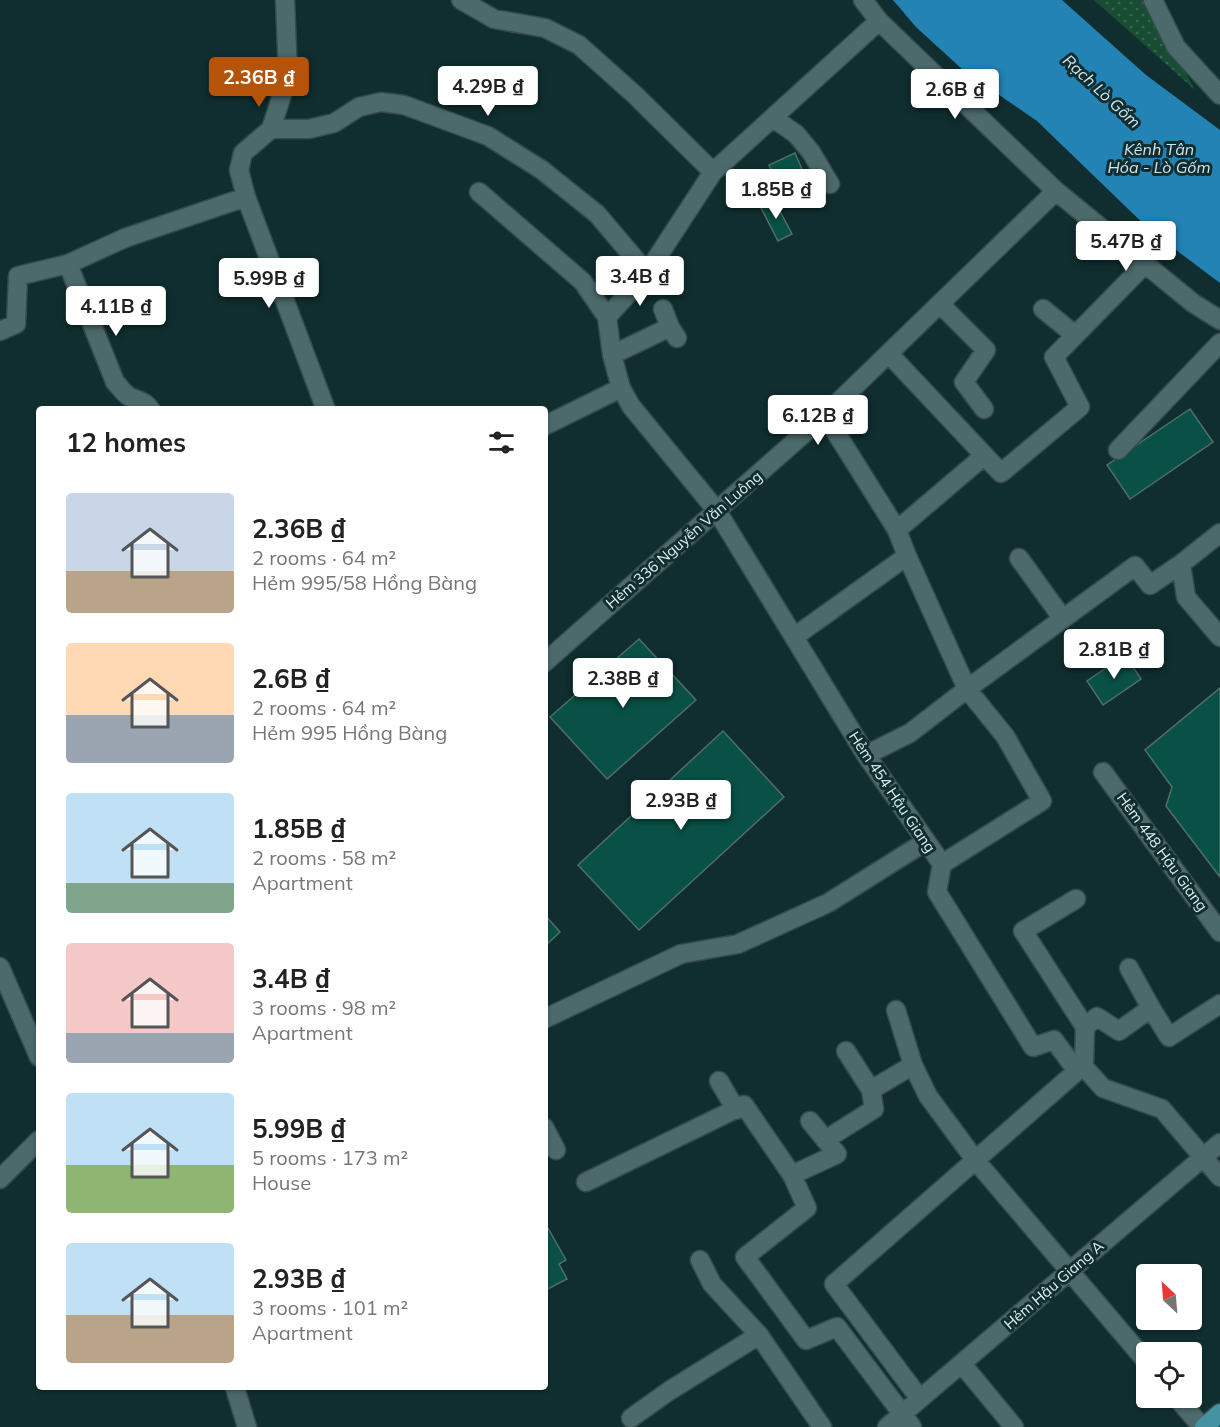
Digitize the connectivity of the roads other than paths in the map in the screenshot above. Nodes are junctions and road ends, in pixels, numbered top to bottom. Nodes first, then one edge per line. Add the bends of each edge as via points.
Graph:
1 (285, 0) edge
2 (461, 0) edge
3 (863, 0) edge
4 (1153, 0) edge
5 (879, 21) junction
6 (1220, 95) edge
7 (772, 118) junction
8 (271, 129) junction
9 (713, 171) junction
10 (830, 183) dead end
11 (1056, 191) junction
12 (479, 192) dead end
13 (246, 197) junction
14 (68, 264) junction
15 (1145, 264) junction
16 (647, 273) junction
17 (940, 304) junction
18 (663, 309) dead end
19 (1043, 309) dead end
20 (607, 317) junction
21 (1220, 320) edge
22 (0, 331) edge
23 (1076, 335) junction
24 (1220, 343) edge
25 (889, 354) junction
26 (612, 355) junction
27 (621, 388) junction
28 (148, 406) edge
29 (324, 406) edge
30 (984, 409) dead end
31 (825, 415) junction
32 (548, 424) edge
33 (1118, 450) dead end
34 (984, 456) junction
35 (717, 511) junction
36 (897, 530) junction
37 (1220, 532) edge
38 (907, 556) junction
39 (1019, 558) dead end
40 (1181, 564) junction
41 (1063, 619) junction
42 (794, 637) junction
43 (1220, 637) edge
44 (548, 659) edge
45 (967, 689) junction
46 (866, 755) junction
47 (1103, 772) dead end
48 (925, 842) junction
49 (942, 864) junction
50 (1076, 898) dead end
51 (1220, 932) edge
52 (0, 967) edge
53 (1130, 968) dead end
54 (1220, 1004) edge
55 (1151, 1008) junction
56 (896, 1010) dead end
57 (548, 1017) edge
58 (1085, 1027) junction
59 (36, 1050) edge
60 (846, 1051) dead end
61 (913, 1065) junction
62 (1080, 1069) junction
63 (719, 1081) dead end
64 (872, 1090) junction
65 (736, 1110) junction
66 (810, 1121) dead end
67 (548, 1135) edge
68 (825, 1140) junction
69 (36, 1143) edge
70 (1220, 1143) edge
71 (556, 1150) dead end
72 (1203, 1157) junction
73 (976, 1161) junction
74 (792, 1175) junction
75 (1220, 1177) edge
76 (0, 1179) edge
77 (586, 1182) dead end
78 (700, 1260) dead end
79 (1070, 1272) junction
80 (759, 1335) junction
81 (1136, 1349) edge
82 (962, 1364) junction
83 (236, 1390) edge
84 (920, 1399) junction
85 (1186, 1408) edge
86 (1220, 1413) edge
87 (631, 1418) dead end
88 (907, 1421) edge
89 (247, 1427) edge
90 (822, 1427) edge
91 (887, 1427) edge
92 (1014, 1427) edge
93 (1203, 1427) edge

1 - 8 street via 288,76
2 - 9 street via 494,19 544,28 579,45
3 - 5 street
4 - 6 street via 1176,46
5 - 7 street
5 - 11 street
7 - 9 street
7 - 10 street via 796,134
8 - 13 street via 243,153 239,170
8 - 16 street via 317,128 334,123 359,107 381,102 404,105 488,136 542,170 597,214
9 - 16 street
11 - 15 street
11 - 17 street, Hẻm 336 Nguyễn Văn Luông
12 - 20 street via 583,282
13 - 14 street via 125,238
13 - 29 street
14 - 22 street via 18,276 16,324
14 - 28 street via 115,382 124,393
15 - 21 street
15 - 23 street
16 - 20 street
17 - 25 street, Hẻm 336 Nguyễn Văn Luông
17 - 30 street via 986,350 964,382
18 - 26 street via 673,333
19 - 23 street
20 - 26 street, Hẻm 454 Hậu Giang
23 - 34 street via 1054,357 1080,407 1001,473
24 - 33 street
25 - 31 street, Hẻm 336 Nguyễn Văn Luông
25 - 34 street
26 - 27 street, Hẻm 454 Hậu Giang
27 - 32 street
27 - 35 street, Hẻm 454 Hậu Giang via 631,406
31 - 35 street, Hẻm 336 Nguyễn Văn Luông
31 - 36 street
34 - 36 street
35 - 42 street, Hẻm 454 Hậu Giang
35 - 44 street, Hẻm 336 Nguyễn Văn Luông
36 - 38 street
37 - 40 street
38 - 42 street
38 - 45 street
39 - 41 street
40 - 41 street via 1150,585 1135,566
40 - 43 street via 1186,597
41 - 45 street
42 - 46 street, Hẻm 454 Hậu Giang
45 - 46 street via 910,733
45 - 49 street via 1005,736 1042,801
46 - 48 street, Hẻm 454 Hậu Giang
47 - 51 street, Hẻm 448 Hậu Giang
48 - 49 street, Hẻm 454 Hậu Giang
48 - 57 street via 828,903 738,944 681,954
49 - 62 street, Hẻm 454 Hậu Giang via 937,892 1033,1047 1054,1040
50 - 58 street via 1023,931
52 - 59 street
53 - 55 street
54 - 55 street via 1169,1037
55 - 58 street via 1119,1031 1097,1017
56 - 61 street
58 - 62 street
60 - 64 street
61 - 64 street
61 - 73 street via 928,1096
62 - 72 street, Hẻm 454 Hậu Giang via 1103,1088 1162,1108
62 - 73 street
63 - 65 street
64 - 68 street via 874,1109
65 - 74 street via 744,1105
65 - 77 street
66 - 68 street
67 - 71 street
68 - 74 street via 837,1154
69 - 76 street
70 - 72 street, Hẻm Hậu Giang A
72 - 75 street, Hẻm 454 Hậu Giang
72 - 79 street, Hẻm Hậu Giang A
73 - 79 street
73 - 84 street via 834,1284
74 - 88 street via 807,1208 745,1257 806,1340 837,1327
78 - 80 street via 712,1284
79 - 81 street
79 - 82 street, Hẻm Hậu Giang A
80 - 87 street
80 - 90 street
82 - 84 street, Hẻm Hậu Giang A
82 - 92 street
83 - 89 street
84 - 88 street, Hẻm Hậu Giang A
85 - 93 street
86 - 93 main road
88 - 91 street, Hẻm Hậu Giang A

